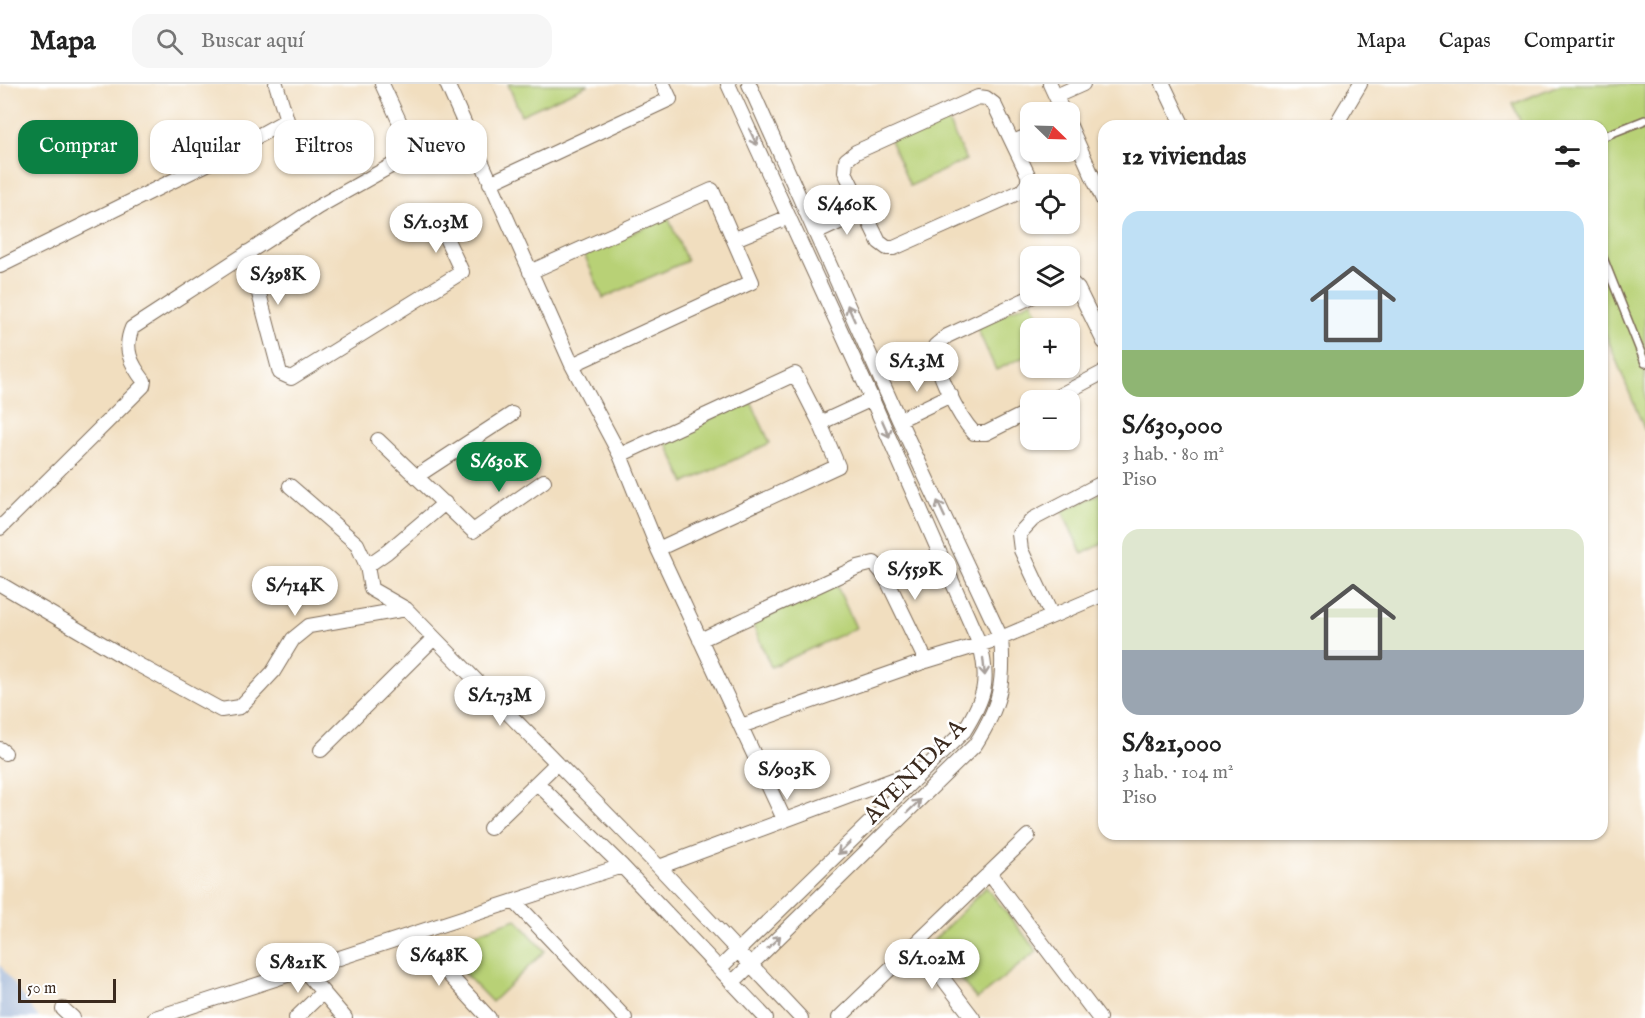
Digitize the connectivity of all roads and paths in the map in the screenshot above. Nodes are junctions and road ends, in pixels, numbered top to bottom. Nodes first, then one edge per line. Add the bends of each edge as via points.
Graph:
1 (276, 84) edge
2 (382, 84) edge
3 (663, 84) edge
4 (728, 84) edge
5 (748, 84) edge
6 (1083, 84) edge
7 (1163, 84) edge
8 (1360, 84) edge
9 (452, 86) edge
10 (1053, 90) edge
11 (1180, 120) edge
12 (1339, 120) edge
13 (1645, 120) edge
14 (1608, 134) edge
15 (1020, 139) edge
16 (1013, 142) junction
17 (1080, 148) edge
18 (490, 183) junction
19 (1098, 189) edge
20 (865, 210) junction
21 (789, 217) junction
22 (439, 222) dead end
23 (814, 228) junction
24 (795, 230) junction
25 (735, 239) junction
26 (248, 252) junction
27 (0, 266) edge
28 (1608, 270) edge
29 (530, 272) junction
30 (1080, 293) edge
31 (1020, 302) edge
32 (1098, 326) edge
33 (1645, 363) edge
34 (572, 364) junction
35 (1098, 375) edge
36 (1070, 390) edge
37 (951, 395) junction
38 (872, 399) junction
39 (512, 414) dead end
40 (1020, 416) edge
41 (898, 420) junction
42 (820, 423) junction
43 (378, 440) dead end
44 (620, 455) junction
45 (417, 476) junction
46 (544, 481) dead end
47 (1098, 485) edge
48 (290, 486) dead end
49 (445, 502) junction
50 (0, 528) edge
51 (658, 549) junction
52 (367, 566) junction
53 (0, 584) edge
54 (1098, 597) edge
55 (406, 609) junction
56 (1052, 616) junction
57 (434, 638) junction
58 (1001, 638) junction
59 (700, 640) junction
60 (980, 645) junction
61 (926, 661) junction
62 (741, 726) junction
63 (321, 750) dead end
64 (557, 763) junction
65 (926, 768) junction
66 (537, 783) junction
67 (784, 819) junction
68 (490, 828) dead end
69 (1028, 836) dead end
70 (622, 866) junction
71 (659, 867) junction
72 (989, 873) junction
73 (514, 901) junction
74 (412, 934) junction
75 (916, 943) junction
76 (739, 950) junction
77 (752, 964) junction
78 (719, 969) junction
79 (303, 970) junction
80 (732, 983) junction
81 (322, 993) junction
82 (155, 1018) edge
83 (296, 1018) edge
84 (345, 1018) edge
85 (489, 1018) edge
86 (625, 1018) edge
87 (766, 1018) edge
88 (801, 1018) edge
89 (839, 1018) edge
90 (973, 1018) edge
91 (1099, 1018) edge

1 - 27 street via 286,120 207,164
2 - 26 street via 414,153
3 - 18 street via 670,99
4 -> 21 street, AVENIDA A
5 - 23 street, AVENIDA A
6 - 10 street
7 - 11 street
8 - 12 street
9 - 18 street
13 - 14 lane
15 - 16 street
16 - 20 street via 1028,175 1022,191 894,248 879,242
16 - 20 street via 994,104 978,97 856,152 846,160 845,172
17 - 19 street
18 - 29 street
20 - 23 street
21 - 24 street, AVENIDA A
21 - 25 street
22 - 26 street via 462,272 291,378 280,373
23 - 24 street
41 -> 23 street, AVENIDA A
24 - 38 street, AVENIDA A
25 - 29 street via 712,190
25 - 34 street via 752,282
26 - 50 street via 132,328 129,353 143,386
28 - 33 lane
29 - 34 street
30 - 32 street
31 - 37 street via 947,336 935,346 934,357
34 - 44 street
35 - 36 street
37 - 40 street via 974,433 986,434
37 - 41 street
38 - 42 street
38 -> 60 street, AVENIDA A
39 - 45 street
58 -> 41 street, AVENIDA A
42 - 44 street via 795,374
42 - 51 street via 838,466
43 - 45 street
44 - 51 street
45 - 49 street
46 - 49 street via 473,531
47 - 56 street via 1033,519 1018,534 1021,550
48 - 52 street via 357,544
49 - 52 street
51 - 59 street
52 - 55 street via 371,589
53 - 55 street via 221,710 240,707 273,672 293,639 309,626
54 - 56 street
55 - 57 street
56 - 58 street
57 - 63 street
57 - 64 street
58 - 60 street
77 -> 58 street, AVENIDA A via 975,745 1000,697
59 - 61 street via 874,563 885,576
59 - 62 street
60 - 61 street
60 -> 65 street, AVENIDA A via 986,669 983,693 975,712 964,731
61 - 62 street
62 - 67 street
64 - 66 street
64 - 71 street
65 - 67 street
65 -> 76 street, AVENIDA A
66 - 68 street
66 - 70 street
67 - 71 street
69 - 72 street
70 - 73 street
70 - 78 street
71 - 76 street
72 - 75 street
72 - 91 street
73 - 74 street
73 - 86 street
74 - 79 street
74 - 85 street
75 - 89 street
75 - 90 street
76 - 77 street
76 - 78 street, AVENIDA A
77 - 80 street, AVENIDA A
77 - 88 street
78 - 80 street
79 - 81 street
79 - 82 street
80 - 87 street
81 - 83 street
81 - 84 street

